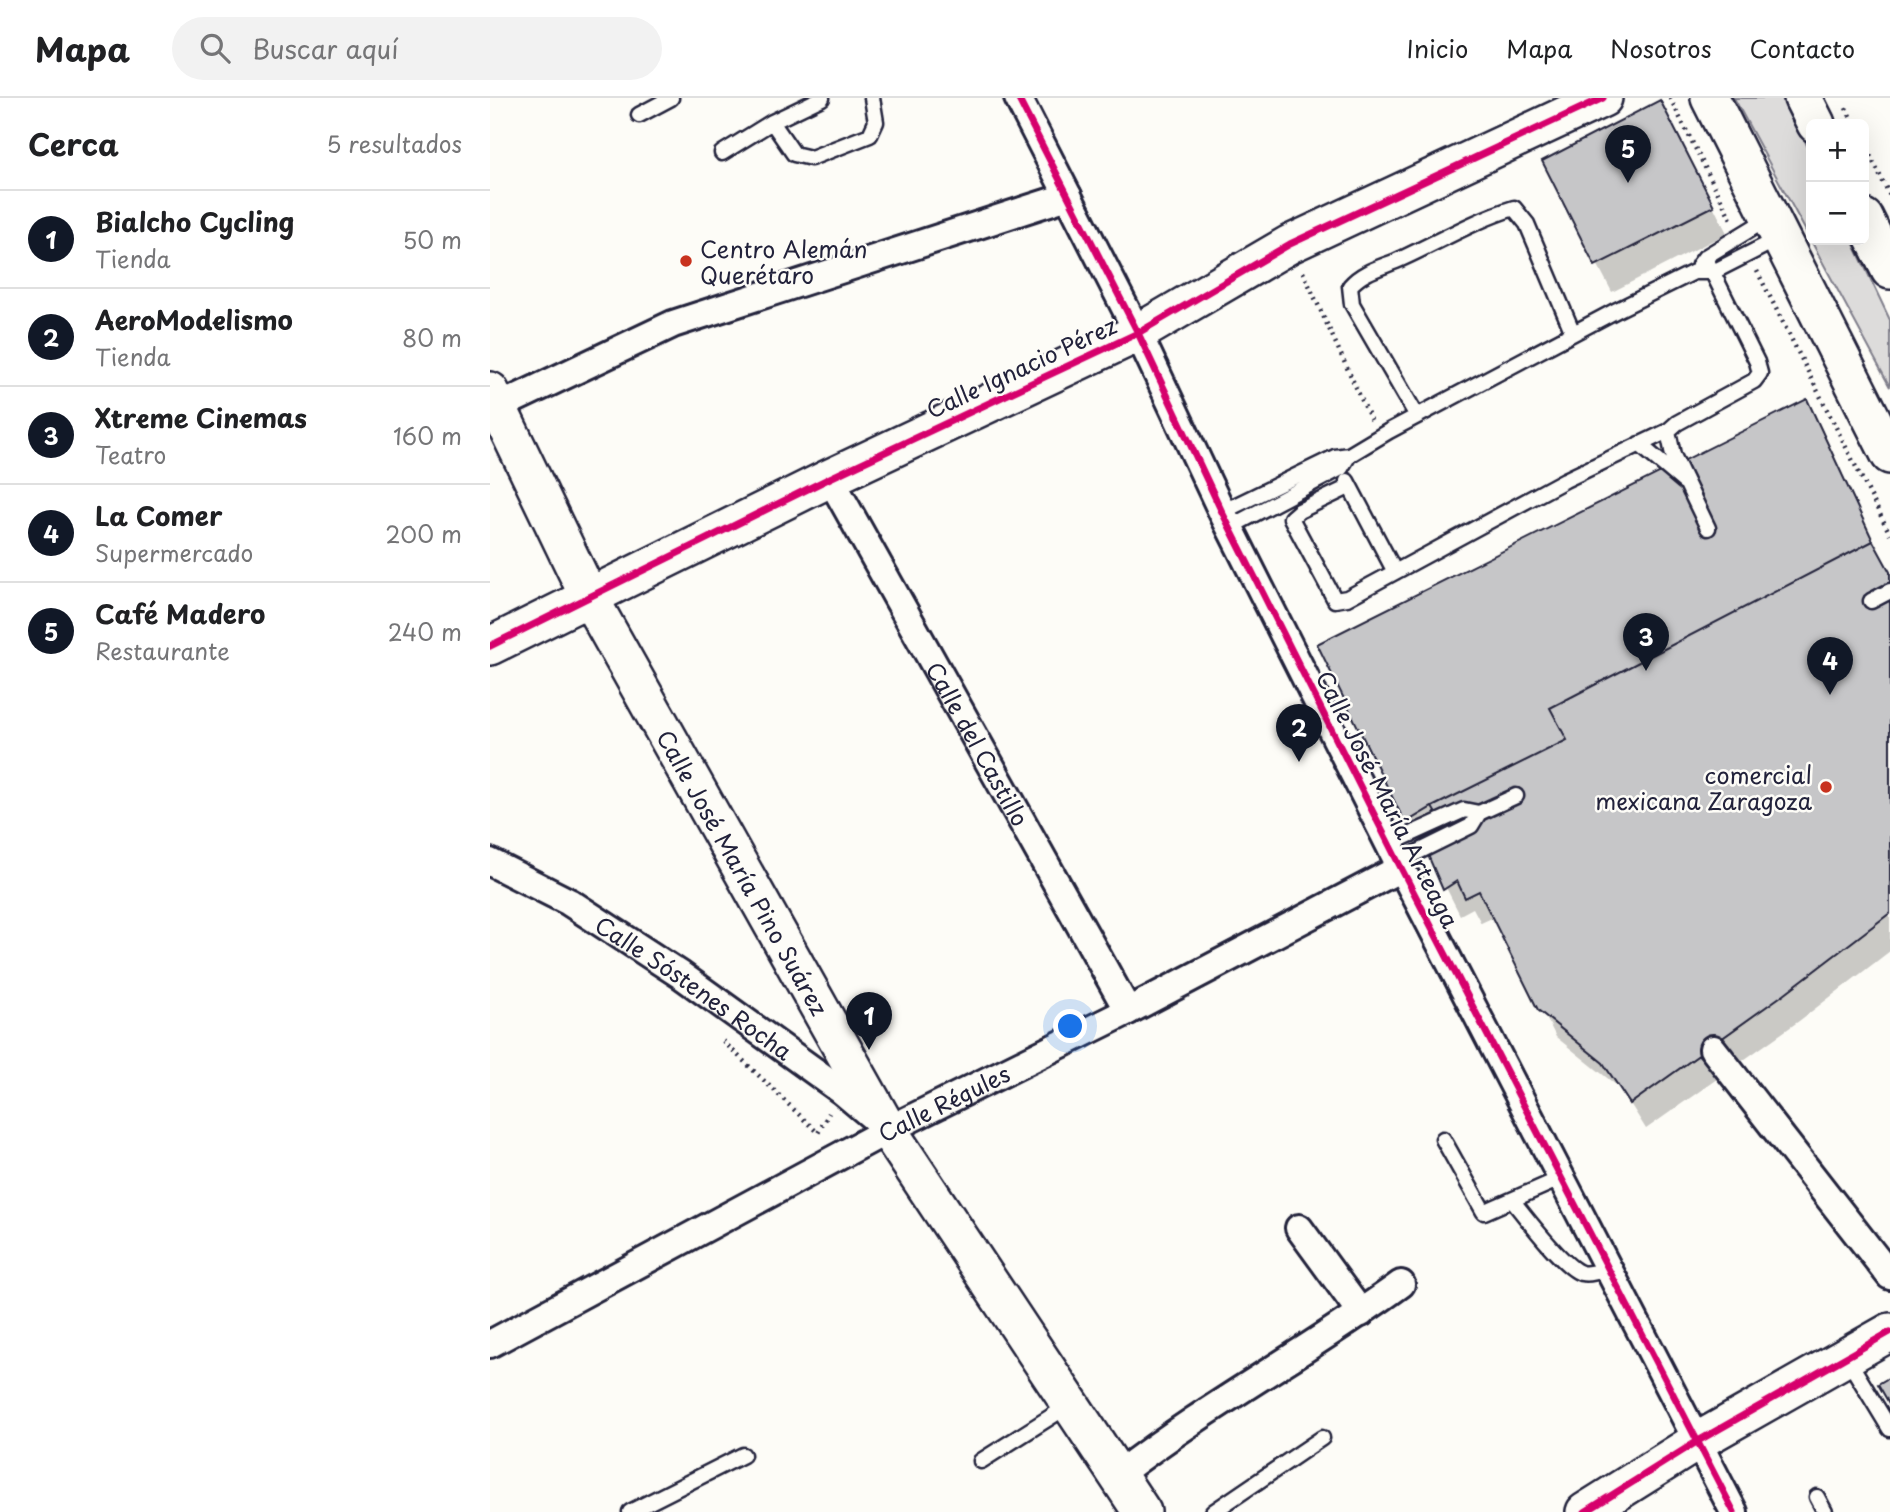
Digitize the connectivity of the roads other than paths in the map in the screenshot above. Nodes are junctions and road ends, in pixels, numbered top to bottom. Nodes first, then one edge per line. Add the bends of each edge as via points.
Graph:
1 (671, 98) edge
2 (822, 98) edge
3 (872, 98) edge
4 (1018, 98) edge
5 (1603, 98) edge
6 (1710, 98) edge
7 (1803, 98) edge
8 (639, 115) dead end
9 (1814, 119) edge
10 (772, 122) junction
11 (722, 153) dead end
12 (1068, 196) junction
13 (1776, 228) junction
14 (1869, 228) edge
15 (1705, 257) junction
16 (1890, 270) edge
17 (1694, 272) junction
18 (1713, 272) junction
19 (1138, 333) junction
20 (1573, 333) junction
21 (494, 399) edge
22 (1417, 416) junction
23 (1668, 431) junction
24 (1639, 444) junction
25 (1890, 455) edge
26 (1342, 460) junction
27 (830, 478) junction
28 (1686, 484) junction
29 (1349, 486) junction
30 (1226, 519) junction
31 (1708, 528) dead end
32 (1395, 572) junction
33 (1890, 591) edge
34 (590, 598) junction
35 (1871, 601) dead end
36 (490, 646) edge
37 (1516, 796) dead end
38 (1396, 858) junction
39 (490, 862) edge
40 (1128, 1011) junction
41 (1713, 1049) dead end
42 (888, 1130) junction
43 (1443, 1139) dead end
44 (1562, 1178) junction
45 (1512, 1200) junction
46 (1299, 1228) dead end
47 (1608, 1268) junction
48 (1890, 1276) edge
49 (1401, 1284) dead end
50 (1362, 1313) junction
51 (1890, 1332) edge
52 (490, 1345) edge
53 (1846, 1357) junction
54 (1072, 1404) junction
55 (1890, 1429) edge
56 (1322, 1438) dead end
57 (1698, 1441) junction
58 (743, 1455) dead end
59 (981, 1461) dead end
60 (1119, 1474) junction
61 (1816, 1497) dead end
62 (630, 1512) edge
63 (1142, 1512) edge
64 (1213, 1512) edge
65 (1585, 1512) edge
66 (1734, 1512) edge
67 (1825, 1512) edge

1 - 8 lane
2 - 10 lane
3 - 10 lane via 876,122 870,135 811,158 794,154
4 - 12 street, Calle José María Arteaga
5 - 19 main road, Calle Ignacio Pérez via 1290,244
6 - 13 main road
7 - 9 main road
10 - 11 lane
12 - 19 street, Calle José María Arteaga
12 - 21 street via 673,324
13 - 15 lane via 1739,235
13 - 18 lane via 1748,254
13 - 25 main road
14 - 16 main road
15 - 17 lane
15 - 18 lane
17 - 18 lane
17 - 20 lane
18 - 23 lane via 1760,373 1733,395
19 - 27 main road, Calle Ignacio Pérez
19 - 30 street, Calle José María Arteaga
20 - 22 lane
20 - 22 lane via 1527,224 1514,208 1359,275 1350,286 1352,304
21 - 34 main road, Calle José María Pino Suárez
22 - 26 lane
23 - 24 lane
23 - 28 lane
24 - 28 lane
24 - 32 lane
26 - 29 lane
26 - 30 lane
27 - 34 main road, Calle Ignacio Pérez
27 - 40 street, Calle del Castillo
28 - 31 lane
29 - 32 lane
29 - 32 lane via 1300,510 1291,519 1296,530 1335,600
30 - 38 street, Calle José María Arteaga
33 - 35 lane
34 - 36 main road, Calle Ignacio Pérez
34 - 42 main road, Calle José María Pino Suárez
37 - 38 lane via 1479,813 1464,810
38 - 40 street, Calle Régules
38 - 44 street, Calle José María Arteaga
39 - 42 street, Calle Sóstenes Rocha via 569,902 681,975 842,1091
40 - 42 street, Calle Régules
41 - 48 street
42 - 52 street, Calle Régules
42 - 54 main road, Calle José María Pino Suárez
43 - 45 lane via 1484,1212
44 - 45 lane
44 - 47 street, Calle José María Arteaga
45 - 47 lane via 1576,1270 1584,1274
46 - 50 street
47 - 57 street, Calle José María Arteaga
49 - 50 street
50 - 60 street
51 - 53 main road
53 - 55 lane
53 - 57 main road
54 - 59 lane
54 - 60 main road, Calle José María Pino Suárez
56 - 64 lane
57 - 65 main road
57 - 66 street, Calle José María Arteaga
58 - 62 lane
60 - 63 main road, Calle José María Pino Suárez
61 - 67 lane

